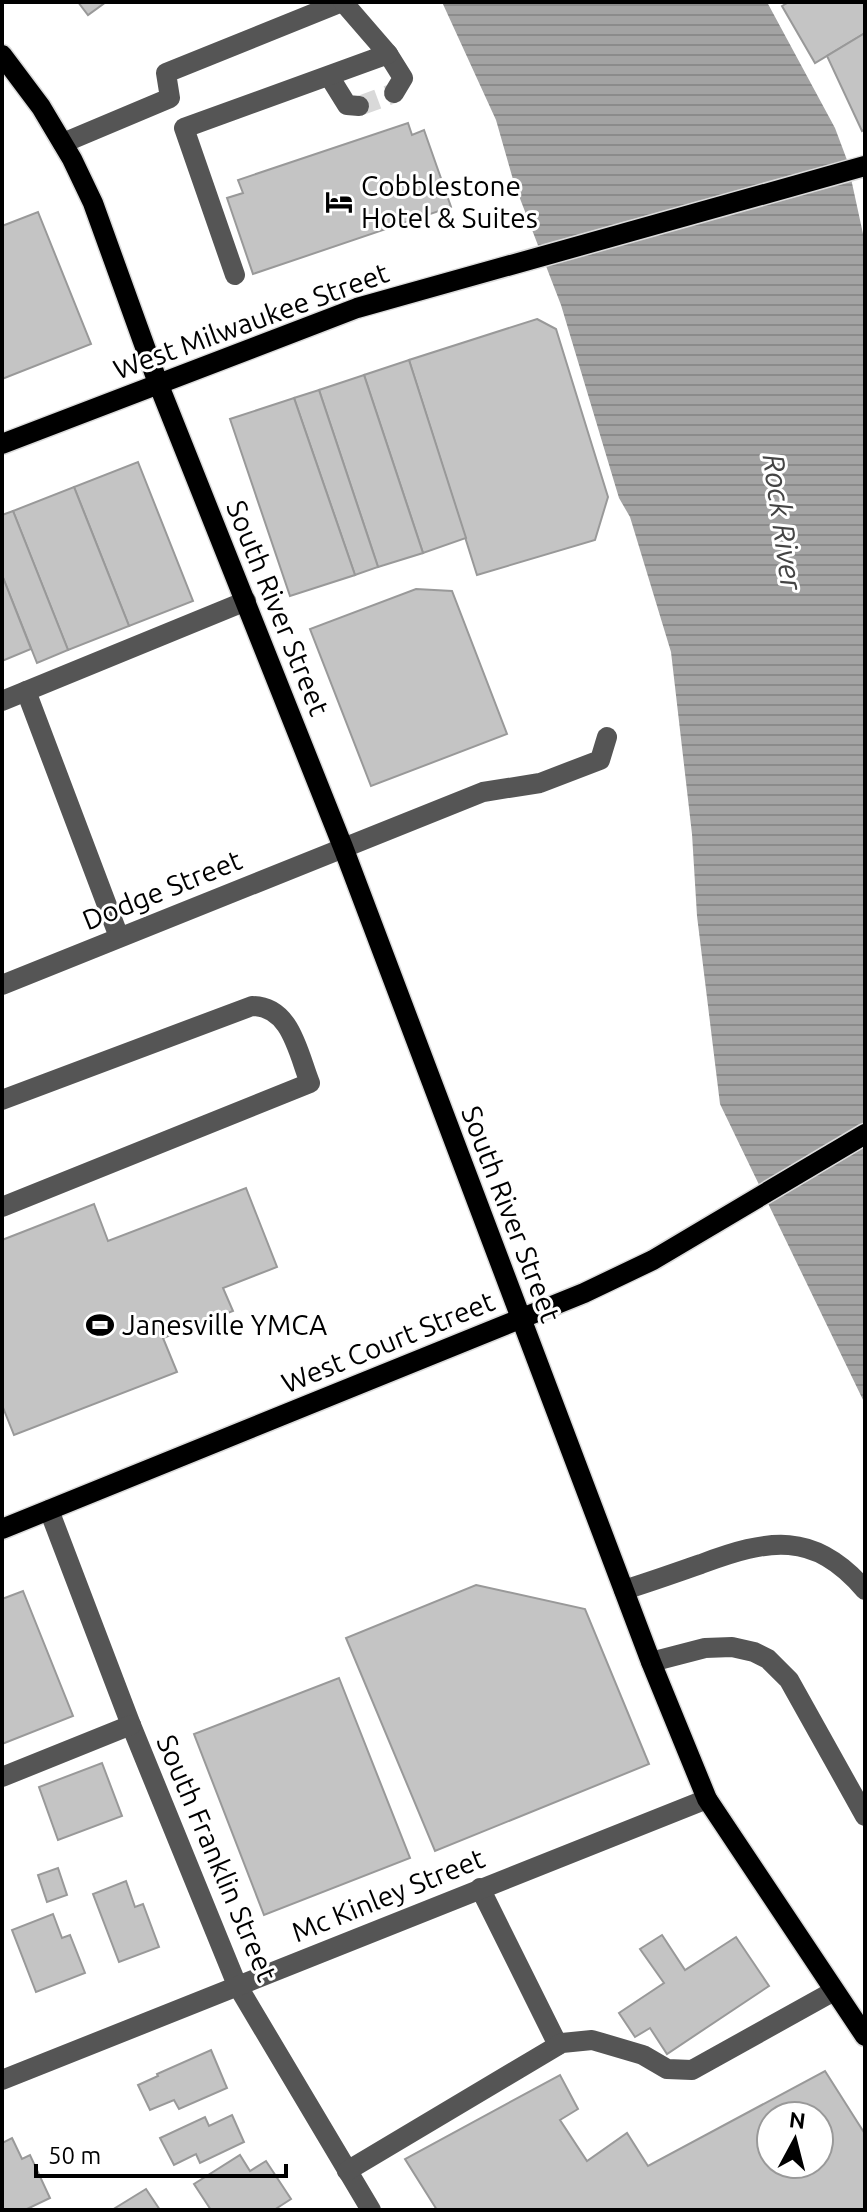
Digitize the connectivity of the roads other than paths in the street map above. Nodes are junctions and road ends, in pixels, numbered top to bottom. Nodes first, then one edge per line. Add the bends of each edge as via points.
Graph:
1 (342, 2) edge
2 (388, 54) junction
3 (2, 55) edge
4 (329, 76) junction
5 (394, 93) dead end
6 (170, 98) junction
7 (359, 106) dead end
8 (184, 128) junction
9 (63, 143) junction
10 (857, 169) edge
11 (235, 275) dead end
12 (158, 383) junction
13 (2, 444) edge
14 (246, 601) junction
15 (26, 691) junction
16 (2, 701) edge
17 (607, 737) dead end
18 (343, 847) junction
19 (119, 937) junction
20 (2, 985) edge
21 (2, 1100) edge
22 (865, 1134) edge
23 (2, 1207) edge
24 (520, 1318) junction
25 (49, 1510) junction
26 (2, 1529) edge
27 (624, 1590) junction
28 (865, 1590) edge
29 (651, 1662) junction
30 (131, 1725) junction
31 (2, 1777) edge
32 (707, 1799) junction
33 (865, 1816) edge
34 (480, 1888) junction
35 (237, 1985) junction
36 (834, 1991) junction
37 (865, 2036) edge
38 (558, 2045) junction
39 (2, 2080) edge
40 (347, 2171) junction
41 (371, 2210) edge

1 - 2 street
1 - 6 street via 166,73
2 - 4 street
2 - 5 street via 403,78
3 - 9 main road, South River Street
4 - 7 street via 347,105
4 - 8 street
6 - 8 street
6 - 9 street
8 - 11 street
9 - 12 main road, South River Street via 93,203
10 - 12 main road, West Milwaukee Street via 357,308
12 - 13 main road, West Milwaukee Street
12 - 14 main road, South River Street
14 - 15 street
14 - 18 main road, South River Street
15 - 16 street
15 - 19 street
17 - 18 street, Dodge Street via 600,760 540,783 483,792
18 - 19 street, Dodge Street
18 - 24 main road, South River Street
19 - 20 street, Dodge Street
21 - 23 street via 252,1006 266,1006 280,1015 310,1083
22 - 24 main road, West Court Street via 653,1260
24 - 25 main road, West Court Street
24 - 27 main road, South River Street
25 - 26 main road, West Court Street
25 - 30 street, South Franklin Street
27 - 28 street via 743,1548 774,1544 825,1555
27 - 29 main road, South River Street
29 - 32 main road, South River Street
29 - 33 street via 718,1647 768,1659 789,1680
30 - 31 street
30 - 35 street, South Franklin Street
32 - 34 street, Mc Kinley Street
32 - 36 main road, South River Street
34 - 35 street, Mc Kinley Street
34 - 38 street
35 - 39 street, Mc Kinley Street
35 - 40 street, South Franklin Street
36 - 37 main road, South River Street
36 - 38 street via 692,2070 667,2069 643,2055 592,2040
38 - 40 street
40 - 41 street, South Franklin Street

